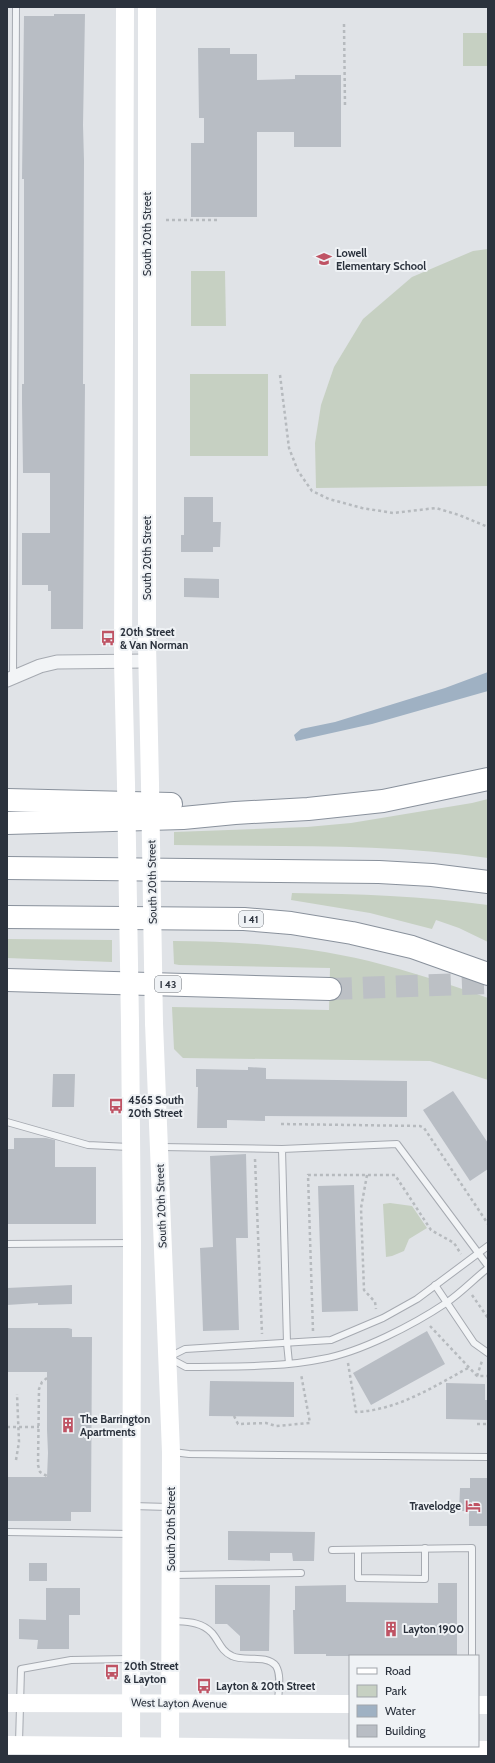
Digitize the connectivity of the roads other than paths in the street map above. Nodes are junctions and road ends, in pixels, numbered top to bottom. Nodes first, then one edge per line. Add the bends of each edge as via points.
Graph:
1 (16, 7) edge
2 (125, 7) edge
3 (147, 7) edge
4 (123, 661) junction
5 (148, 661) junction
6 (10, 678) edge
7 (488, 779) edge
8 (7, 800) edge
9 (235, 813) junction
10 (7, 823) edge
11 (7, 868) edge
12 (488, 882) edge
13 (7, 917) edge
14 (488, 974) edge
15 (7, 980) edge
16 (330, 989) tunnel mouth
17 (7, 1122) edge
18 (130, 1147) junction
19 (158, 1147) junction
20 (282, 1148) junction
21 (132, 1242) junction
22 (7, 1244) edge
23 (488, 1246) edge
24 (478, 1253) junction
25 (488, 1267) edge
26 (435, 1285) junction
27 (447, 1302) junction
28 (287, 1343) junction
29 (488, 1353) edge
30 (168, 1358) junction
31 (289, 1363) junction
32 (171, 1452) junction
33 (488, 1457) edge
34 (131, 1506) junction
35 (171, 1507) junction
36 (7, 1532) edge
37 (131, 1534) junction
38 (425, 1548) junction
39 (332, 1550) dead end
40 (358, 1550) junction
41 (300, 1573) dead end
42 (172, 1575) junction
43 (172, 1621) junction
44 (472, 1655) edge
45 (132, 1659) junction
46 (131, 1702) junction
47 (14, 1703) edge
48 (170, 1703) junction
49 (278, 1704) junction
50 (349, 1704) edge
51 (13, 1745) edge
52 (488, 1750) edge
53 (131, 1751) edge
54 (170, 1751) edge

1 - 6 lane
2 - 4 street, South 20th Street
3 - 5 street, South 20th Street
4 - 5 street
4 - 6 street via 57,662
4 - 18 street, South 20th Street, bridge
5 - 19 street, South 20th Street, bridge
7 - 9 highway via 383,801
8 - 9 highway via 181,804
9 - 10 highway via 183,818
11 - 12 highway via 379,872 432,874
13 - 14 highway, I 41 via 244,919 291,922 412,947
15 - 16 highway, I 43
17 - 18 lane via 88,1145
18 - 19 street
18 - 21 street, South 20th Street
19 - 20 lane
19 - 30 street, South 20th Street
20 - 24 lane via 397,1144
20 - 28 lane
21 - 22 lane
21 - 34 street, South 20th Street
23 - 24 lane
24 - 25 lane
24 - 26 lane
25 - 27 lane
26 - 27 lane
26 - 28 lane via 417,1299 382,1318 331,1340
27 - 29 lane via 474,1343
27 - 31 lane via 412,1324 352,1351 322,1359
28 - 30 lane via 184,1349
28 - 31 lane
30 - 31 lane via 186,1368
30 - 32 street, South 20th Street
32 - 33 lane
32 - 35 street, South 20th Street
34 - 35 lane
34 - 37 street, South 20th Street
35 - 42 street, South 20th Street
36 - 37 lane
37 - 45 street, South 20th Street
38 - 40 lane
38 - 40 lane via 425,1579 358,1578
38 - 44 lane via 472,1548
39 - 40 lane
41 - 42 lane
42 - 43 street, South 20th Street
43 - 48 street, South 20th Street
43 - 49 lane via 193,1622 212,1632 222,1648 233,1657 268,1661 276,1666 279,1674
45 - 46 street, South 20th Street
45 - 47 lane via 71,1660 21,1669
46 - 47 street, West Layton Avenue
46 - 48 street, West Layton Avenue
46 - 53 street, South 20th Street
47 - 51 lane
48 - 49 street, West Layton Avenue
48 - 54 street, South 20th Street
49 - 50 street, West Layton Avenue
51 - 53 street
52 - 54 street
53 - 54 street

